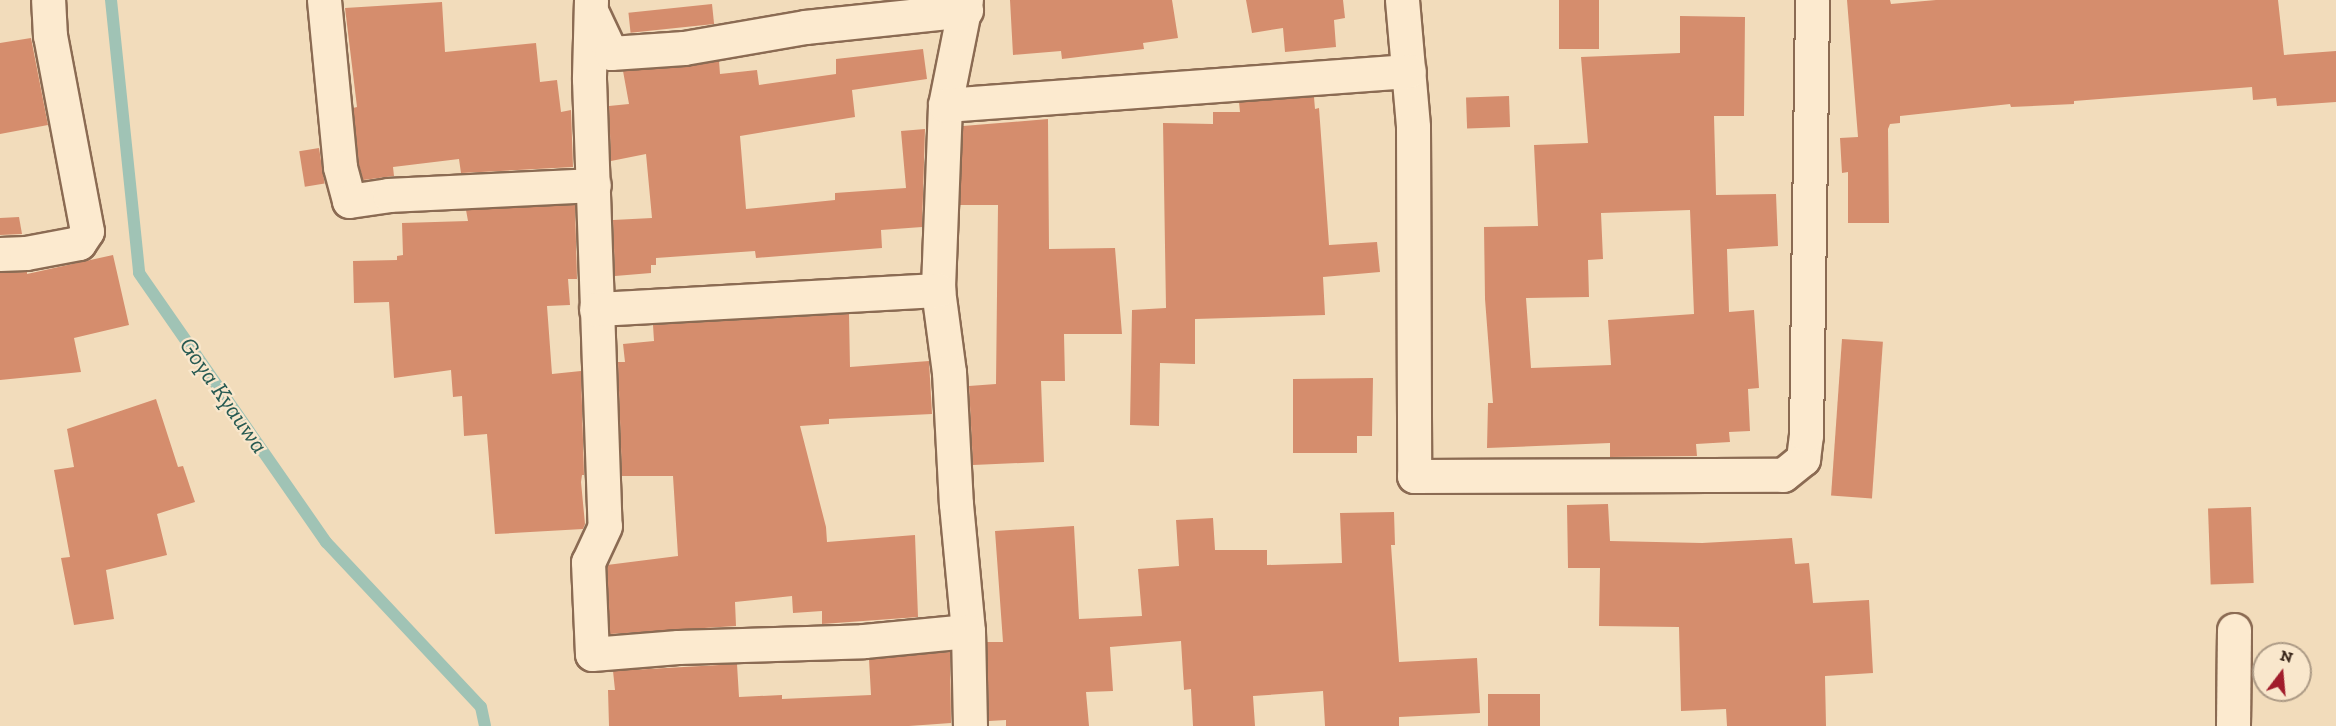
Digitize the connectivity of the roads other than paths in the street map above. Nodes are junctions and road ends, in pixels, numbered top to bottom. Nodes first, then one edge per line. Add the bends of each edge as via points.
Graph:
1 (48, 0) edge
2 (324, 0) edge
3 (1402, 0) edge
4 (1812, 0) edge
5 (591, 5) edge
6 (966, 5) edge
7 (1409, 71) junction
8 (945, 105) junction
9 (594, 185) junction
10 (0, 254) edge
11 (938, 290) junction
12 (596, 309) junction
13 (2234, 630) dead end
14 (968, 631) junction
15 (970, 726) edge
16 (2233, 726) edge

1 - 10 street via 50,36 87,231 78,243
2 - 9 street via 340,167 349,201 389,195
3 - 7 street
4 - 7 street via 1806,435 1803,459 1783,475 1414,476
5 - 6 street via 611,53 684,48
5 - 9 street via 589,79
6 - 8 street
7 - 8 street
8 - 11 street
9 - 12 street
11 - 12 street
11 - 14 street via 949,372
12 - 14 street via 605,526 588,561 592,654 864,641
13 - 16 street
14 - 15 street

